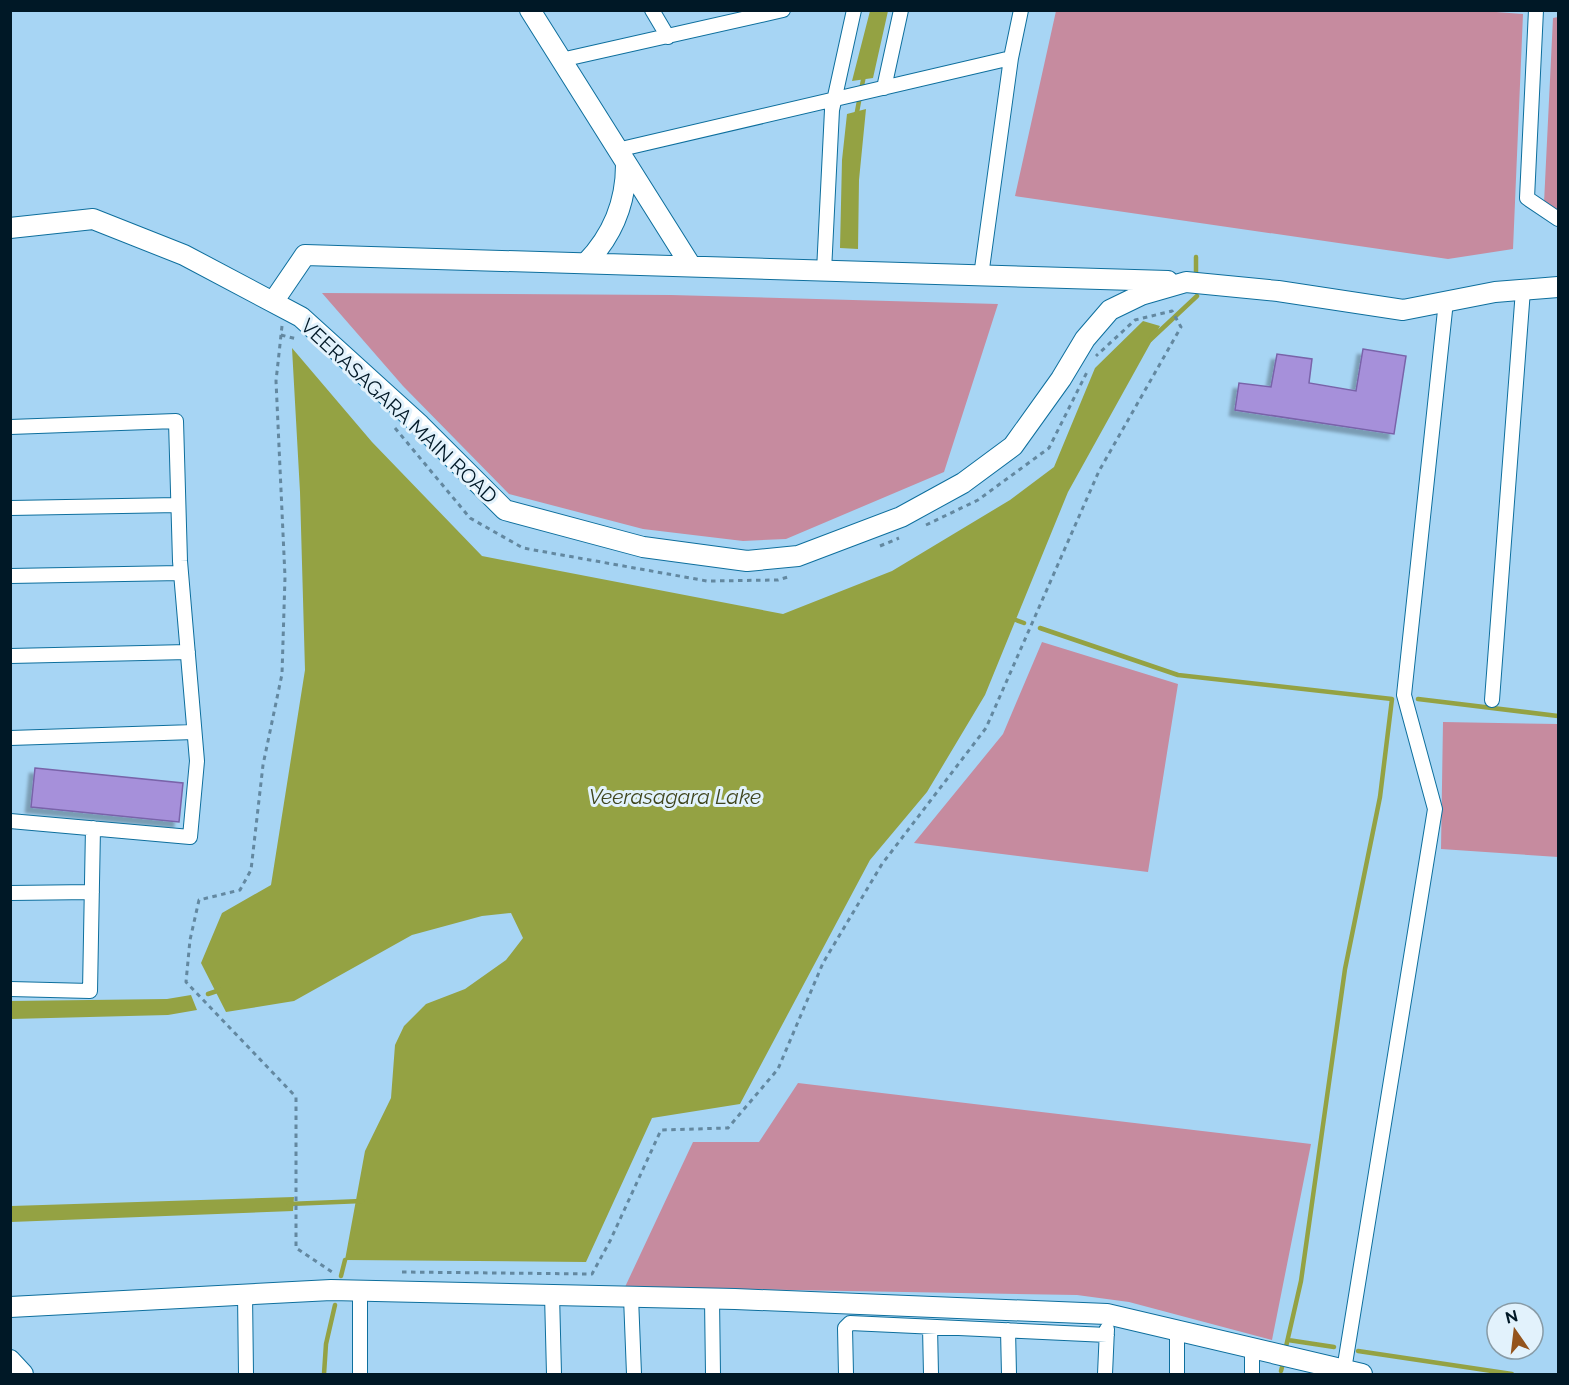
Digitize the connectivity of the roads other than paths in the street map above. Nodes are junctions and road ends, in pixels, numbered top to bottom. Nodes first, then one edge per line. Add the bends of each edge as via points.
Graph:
1 (530, 10) edge
2 (652, 10) edge
3 (783, 10) edge
4 (854, 10) edge
5 (901, 10) edge
6 (1021, 10) edge
7 (1536, 10) edge
8 (668, 37) junction
9 (1011, 58) junction
10 (561, 60) junction
11 (878, 89) junction
12 (835, 99) junction
13 (622, 157) junction
14 (1558, 219) edge
15 (10, 228) edge
16 (586, 263) junction
17 (690, 266) junction
18 (824, 271) junction
19 (981, 276) junction
20 (1186, 282) junction
21 (1558, 287) edge
22 (1523, 290) junction
23 (1446, 301) junction
24 (277, 305) junction
25 (10, 427) edge
26 (178, 505) junction
27 (10, 508) edge
28 (181, 573) junction
29 (10, 576) edge
30 (188, 652) junction
31 (10, 656) edge
32 (1492, 700) dead end
33 (194, 732) junction
34 (10, 738) edge
35 (10, 821) edge
36 (93, 828) junction
37 (92, 892) junction
38 (10, 893) edge
39 (10, 989) edge
40 (360, 1291) junction
41 (245, 1294) junction
42 (552, 1294) junction
43 (631, 1296) junction
44 (712, 1299) junction
45 (10, 1307) edge
46 (1107, 1314) junction
47 (930, 1327) junction
48 (1177, 1329) junction
49 (1008, 1330) junction
50 (1107, 1335) junction
51 (1252, 1348) junction
52 (10, 1360) edge
53 (1353, 1372) edge
54 (23, 1374) edge
55 (246, 1374) edge
56 (360, 1374) edge
57 (554, 1374) edge
58 (634, 1374) edge
59 (713, 1374) edge
60 (846, 1374) edge
61 (931, 1374) edge
62 (1009, 1374) edge
63 (1105, 1374) edge
64 (1177, 1374) edge
65 (1252, 1374) edge

1 - 10 street
2 - 8 street
3 - 8 street
4 - 12 street
5 - 11 street
6 - 9 street
7 - 14 street via 1527,198
8 - 10 street
9 - 11 street
9 - 19 street
10 - 13 street
11 - 12 street
12 - 13 street
12 - 18 street
13 - 16 street via 624,192 616,219
13 - 17 street
15 - 24 street, VEERASAGARA MAIN ROAD via 93,219 184,255
16 - 17 street
16 - 24 street via 305,255
17 - 18 street
18 - 19 street
19 - 20 street
20 - 23 street, VEERASAGARA MAIN ROAD via 1402,310
20 - 24 street, VEERASAGARA MAIN ROAD via 1141,295 1110,310 1085,339 1014,446 963,483 901,517 798,556 747,561 643,547 505,510 301,317
21 - 22 street, VEERASAGARA MAIN ROAD
22 - 23 street, VEERASAGARA MAIN ROAD
22 - 32 street
23 - 53 street via 1404,695 1435,809
25 - 26 street via 176,421
26 - 27 street
26 - 28 street
28 - 29 street
28 - 30 street
30 - 31 street
30 - 33 street
33 - 34 street
33 - 36 street via 197,761 190,837
35 - 36 street
36 - 37 street
37 - 38 street
37 - 39 street via 90,991
40 - 41 street
40 - 42 street
40 - 56 street
41 - 45 street
41 - 55 street
42 - 43 street
42 - 57 street
43 - 44 street
43 - 58 street
44 - 46 street
44 - 59 street
46 - 48 street
46 - 50 street
47 - 49 street
47 - 60 street via 850,1323 846,1328
47 - 61 street
48 - 51 street
48 - 64 street
49 - 50 street
49 - 62 street
50 - 63 street
51 - 53 street
51 - 65 street
52 - 54 street

